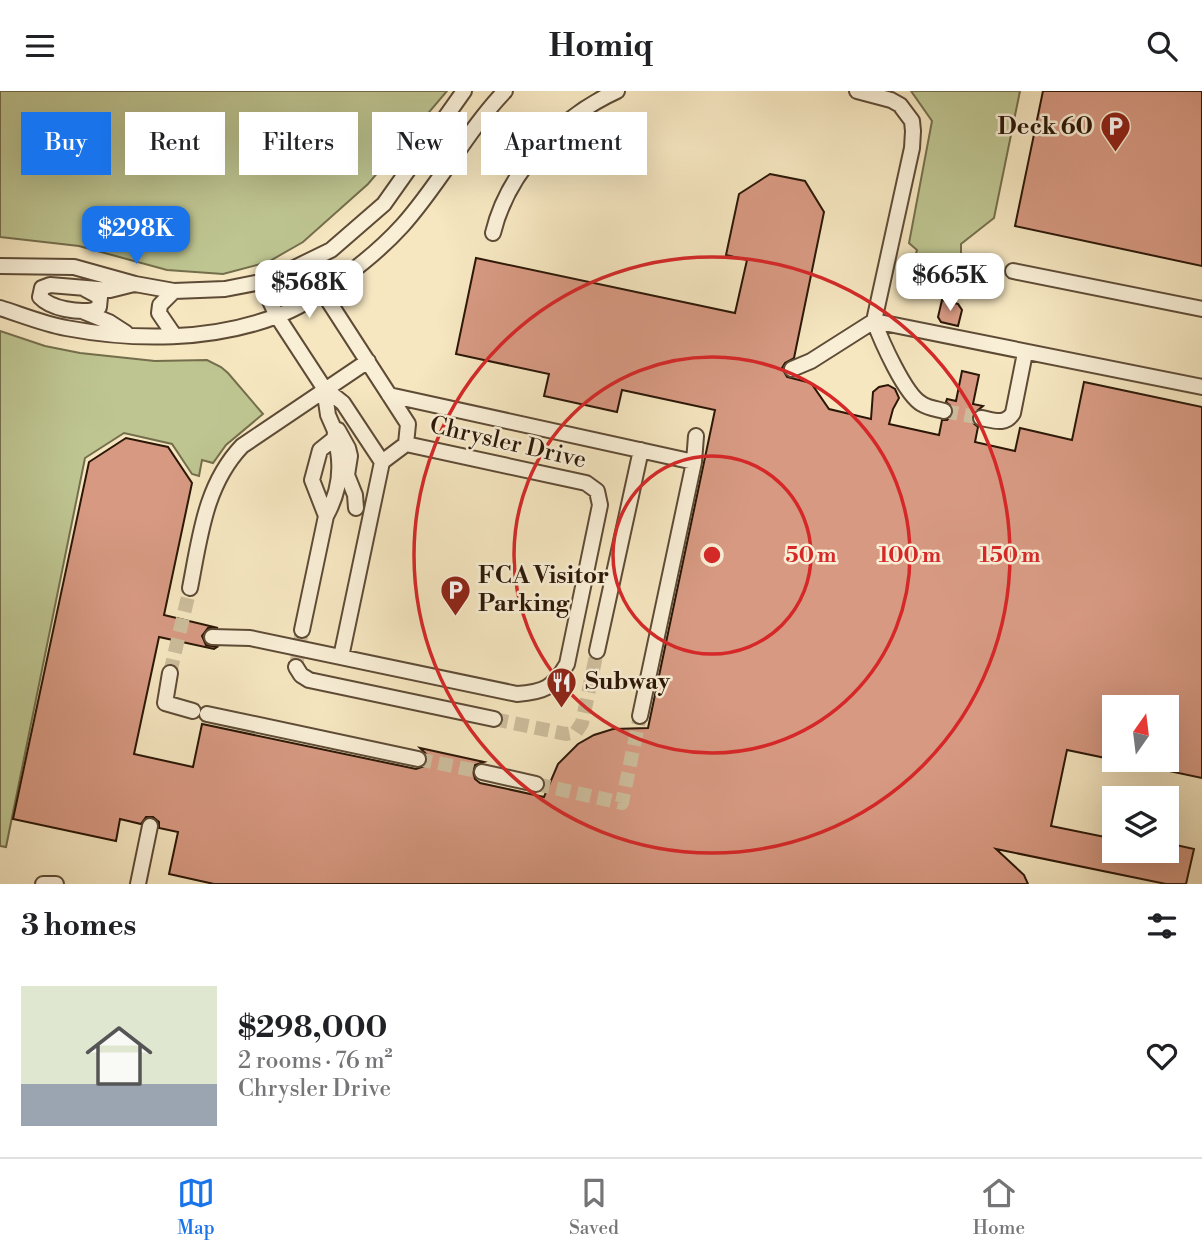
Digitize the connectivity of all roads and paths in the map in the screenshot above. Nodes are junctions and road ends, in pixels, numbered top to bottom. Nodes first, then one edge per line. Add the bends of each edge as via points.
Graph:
1 (464, 91) edge
2 (505, 91) edge
3 (617, 91) edge
4 (857, 91) edge
5 (493, 233) dead end
6 (309, 262) junction
7 (0, 266) edge
8 (16, 267) junction
9 (1013, 271) dead end
10 (261, 282) junction
11 (135, 284) junction
12 (59, 285) junction
13 (85, 289) junction
14 (174, 291) junction
15 (322, 291) junction
16 (55, 307) junction
17 (4, 309) edge
18 (1202, 309) edge
19 (81, 310) junction
20 (277, 316) junction
21 (874, 321) junction
22 (174, 335) junction
23 (129, 336) junction
24 (1025, 353) junction
25 (368, 361) junction
26 (792, 369) dead end
27 (1202, 387) edge
28 (324, 388) junction
29 (389, 395) junction
30 (944, 411) tunnel mouth
31 (981, 418) tunnel mouth
32 (334, 431) junction
33 (696, 436) dead end
34 (406, 443) junction
35 (641, 450) junction
36 (382, 462) junction
37 (694, 462) junction
38 (322, 505) junction
39 (356, 508) dead end
40 (190, 588) tunnel mouth
41 (302, 630) tunnel mouth
42 (212, 637) dead end
43 (597, 651) tunnel mouth
44 (341, 657) junction
45 (296, 667) dead end
46 (170, 673) tunnel mouth
47 (640, 716) tunnel mouth
48 (494, 719) tunnel mouth
49 (418, 759) tunnel mouth
50 (482, 772) tunnel mouth
51 (536, 784) tunnel mouth
52 (150, 826) dead end
53 (44, 884) edge
54 (56, 884) edge
55 (138, 884) edge

1 - 6 street via 384,204 339,244
2 - 15 street via 402,227
3 - 5 street via 564,125 534,155 501,207
4 - 21 street via 900,105 914,131
6 - 10 street
6 - 15 street, Chrysler Drive
7 - 8 street
8 - 11 street via 74,267
8 - 12 street
9 - 18 street
10 - 14 street
10 - 20 street
11 - 13 street
11 - 14 street
12 - 13 street
12 - 16 street via 46,286 40,292 43,301
13 - 19 street via 97,293 101,302 94,310
14 - 22 street via 160,305 159,313
15 - 20 street
15 - 25 street, Chrysler Drive
16 - 17 street
16 - 19 street
17 - 23 street via 66,328
19 - 23 street
20 - 22 street via 212,333
20 - 28 street
21 - 24 street
21 - 26 street
21 - 30 street via 887,354 914,397
22 - 23 street
24 - 27 street
24 - 31 street via 1009,419
25 - 28 street
25 - 29 street, Chrysler Drive
28 - 32 street
28 - 36 street via 343,403
28 - 40 street via 242,446 223,469 207,506
29 - 34 street, Chrysler Drive via 408,424
29 - 35 street
32 - 38 street via 320,450 312,480
32 - 38 street via 339,474 334,503
32 - 39 street via 348,448 347,475
33 - 37 street
34 - 36 street, Chrysler Drive
34 - 44 street, Chrysler Drive via 586,483 597,491 600,505 566,664 558,680 540,692 517,694
35 - 37 street
35 - 43 street
36 - 44 street
37 - 47 street
38 - 41 street
42 - 44 street, Chrysler Drive via 250,638
45 - 48 street via 309,680
46 - 49 street via 165,703
50 - 51 street
52 - 55 street
53 - 54 street

